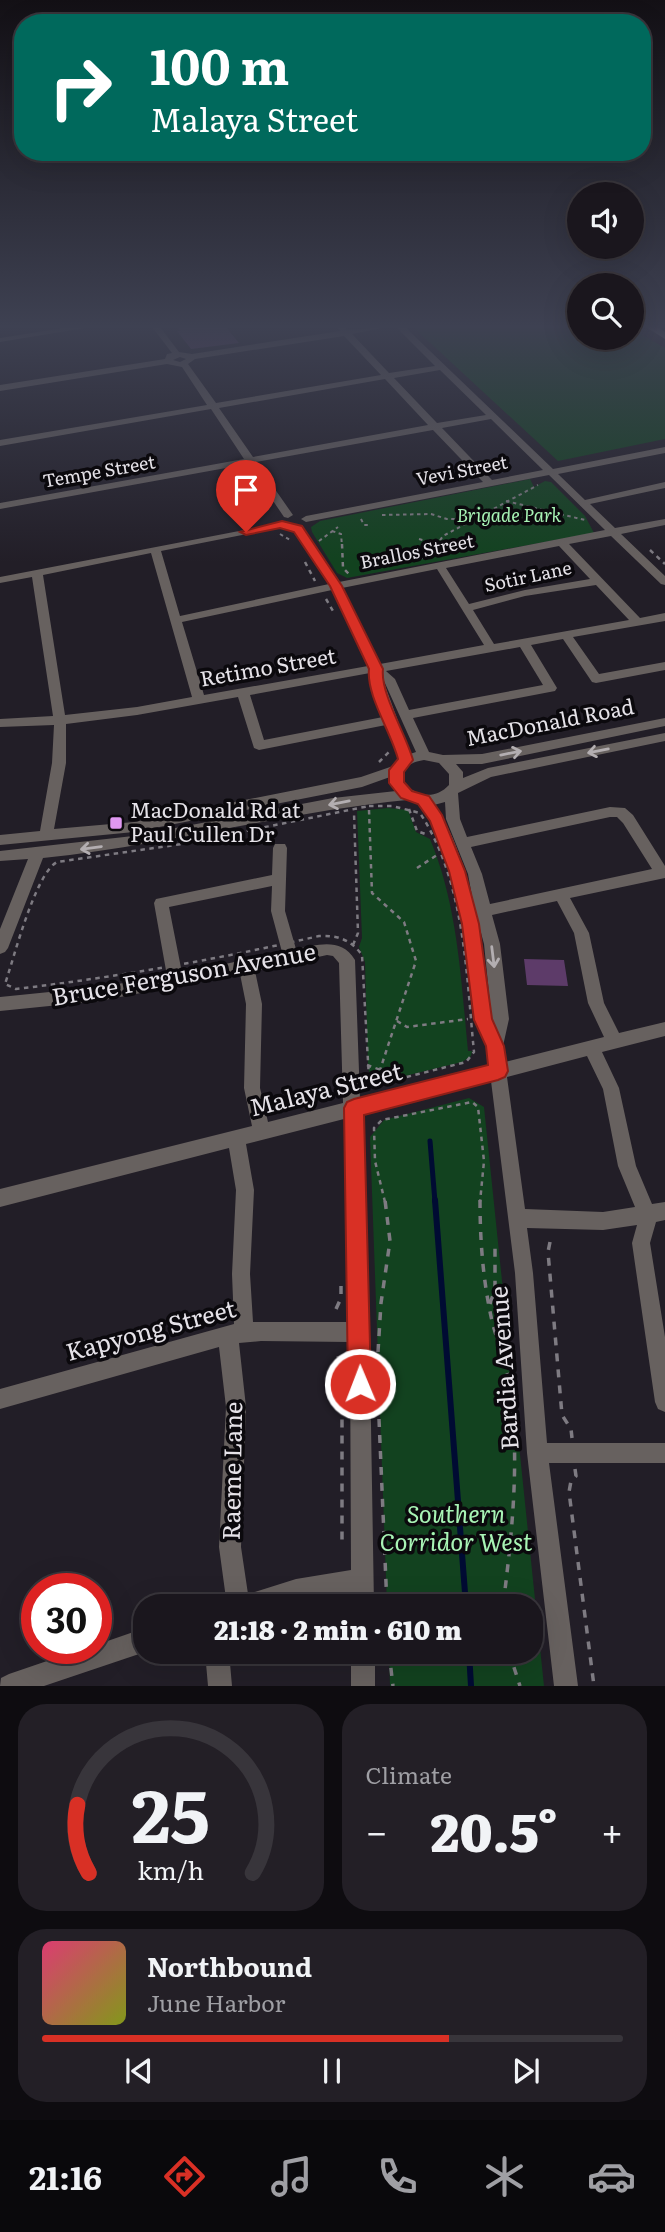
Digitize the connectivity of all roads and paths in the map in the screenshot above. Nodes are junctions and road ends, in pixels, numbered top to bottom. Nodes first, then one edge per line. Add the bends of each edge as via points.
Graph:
1 (220, 406) edge
2 (416, 406) edge
3 (482, 406) edge
4 (212, 407) junction
5 (493, 416) junction
6 (435, 426) junction
7 (0, 443) edge
8 (665, 450) edge
9 (250, 460) junction
10 (550, 471) junction
11 (543, 482) dead end
12 (489, 483) junction
13 (665, 485) edge
14 (506, 501) junction
15 (583, 503) junction
16 (0, 506) edge
17 (372, 515) dead end
18 (356, 516) dead end
19 (587, 517) dead end
20 (306, 519) junction
21 (474, 519) junction
22 (665, 522) edge
23 (282, 524) junction
24 (368, 525) dead end
25 (298, 528) junction
26 (332, 531) junction
27 (614, 533) junction
28 (341, 534) junction
29 (419, 539) dead end
30 (323, 540) dead end
31 (562, 543) junction
32 (436, 544) junction
33 (295, 546) dead end
34 (647, 547) dead end
35 (155, 550) junction
36 (301, 556) dead end
37 (412, 563) dead end
38 (665, 565) edge
39 (440, 566) junction
40 (37, 573) junction
41 (353, 574) dead end
42 (0, 580) edge
43 (597, 581) junction
44 (665, 582) edge
45 (314, 583) dead end
46 (336, 586) junction
47 (322, 597) dead end
48 (467, 608) junction
49 (665, 617) edge
50 (337, 618) dead end
51 (176, 620) junction
52 (638, 622) junction
53 (566, 635) junction
54 (523, 642) junction
55 (491, 648) junction
56 (665, 666) edge
57 (376, 669) junction
58 (243, 693) junction
59 (199, 701) junction
60 (405, 715) junction
61 (60, 720) junction
62 (392, 720) junction
63 (665, 722) edge
64 (0, 723) edge
65 (665, 737) edge
66 (390, 750) dead end
67 (424, 755) junction
68 (443, 760) junction
69 (377, 764) dead end
70 (401, 765) junction
71 (454, 790) junction
72 (413, 801) junction
73 (354, 809) dead end
74 (46, 837) junction
75 (0, 840) edge
76 (464, 844) junction
77 (280, 848) dead end
78 (37, 854) junction
79 (440, 855) dead end
80 (0, 856) edge
81 (417, 868) dead end
82 (663, 873) edge
83 (279, 879) junction
84 (40, 882) dead end
85 (561, 895) junction
86 (486, 912) junction
87 (468, 913) junction
88 (353, 944) junction
89 (0, 948) edge
90 (290, 950) junction
91 (246, 967) junction
92 (175, 974) junction
93 (2, 980) edge
94 (0, 1004) edge
95 (470, 1019) dead end
96 (397, 1021) junction
97 (665, 1029) edge
98 (615, 1042) junction
99 (473, 1046) dead end
100 (495, 1046) junction
101 (591, 1048) junction
102 (367, 1065) junction
103 (380, 1070) junction
104 (498, 1071) junction
105 (402, 1078) junction
106 (354, 1108) junction
107 (262, 1132) junction
108 (236, 1139) junction
109 (0, 1198) edge
110 (657, 1214) edge
111 (517, 1218) junction
112 (550, 1242) dead end
113 (495, 1245) dead end
114 (489, 1307) junction
115 (359, 1332) junction
116 (236, 1334) junction
117 (338, 1356) dead end
118 (378, 1357) dead end
119 (0, 1399) edge
120 (665, 1402) edge
121 (379, 1413) dead end
122 (571, 1429) dead end
123 (537, 1453) junction
124 (665, 1453) edge
125 (576, 1476) dead end
126 (342, 1544) dead end
127 (362, 1579) junction
128 (236, 1594) edge
129 (286, 1594) edge
130 (363, 1594) edge
131 (387, 1594) edge
132 (504, 1594) edge
133 (133, 1644) edge
134 (218, 1664) edge
135 (363, 1664) edge
136 (390, 1664) edge
137 (513, 1664) edge
138 (9, 1686) edge
139 (220, 1686) edge
140 (363, 1686) edge
141 (393, 1686) edge
142 (520, 1686) edge
143 (566, 1686) edge
144 (594, 1686) edge

1 - 4 street
2 - 6 street
3 - 5 street
4 - 7 street
4 - 9 street
5 - 6 street, Tempe Street
5 - 10 street
6 - 9 street, Tempe Street
6 - 12 street
8 - 10 street, Vevi Street
9 - 16 street, Tempe Street
9 - 23 street
10 - 12 street, Vevi Street
10 - 15 street
11 - 14 path
12 - 20 street, Vevi Street
13 - 15 street
14 - 19 path via 591,523
14 - 21 path
15 - 27 street
17 - 21 path
18 - 24 path
20 - 23 street via 301,515
20 - 25 street via 305,526
21 - 32 path
22 - 27 street, Brallos Street
23 - 25 street
23 - 33 path
23 - 35 street
25 - 46 street
26 - 28 path
26 - 28 path via 338,527
26 - 30 path
27 - 31 street, Brallos Street
27 - 44 street
28 - 41 path via 343,568
29 - 32 path
31 - 39 street, Brallos Street
31 - 43 street
32 - 37 path via 431,553
34 - 38 path
35 - 40 street
35 - 51 street
36 - 45 path
39 - 46 street, Brallos Street
39 - 48 street
40 - 42 street
40 - 61 street
43 - 48 street, Sotir Lane
43 - 52 street
46 - 51 street, Brallos Street
46 - 57 street
47 - 50 path
48 - 55 street
49 - 52 street, Retimo Street
51 - 59 street
52 - 53 street, Retimo Street
53 - 54 street, Retimo Street
53 - 56 street via 596,680
54 - 55 street, Retimo Street
54 - 60 street via 551,688
55 - 57 street, Retimo Street
57 - 58 street, Retimo Street
57 - 60 street via 389,679
57 - 62 street via 375,682
58 - 59 street, Retimo Street
58 - 62 street via 259,746
59 - 61 street, Retimo Street
60 - 67 street
61 - 64 street, Retimo Street
61 - 74 street via 58,773
62 - 70 street
68 -> 63 street, MacDonald Road via 481,759
65 -> 71 street, MacDonald Road via 500,770
66 - 69 path
67 - 68 street
67 - 70 street
68 - 71 street via 456,772
70 - 72 street via 397,783
70 - 74 street via 362,782 218,812
71 - 72 street via 434,800
71 - 76 street, Bardia Avenue via 453,819
72 - 72 path via 417,831 433,836 422,815
72 -> 78 street via 368,797 161,838
72 - 87 street, Bardia Avenue via 437,819
72 - 96 path via 370,806 372,893 404,922 416,961
73 - 88 path via 358,933
74 - 75 street
76 - 82 street via 620,812
76 - 86 street, Bardia Avenue
77 - 83 street
78 - 80 street
78 - 89 street
79 - 81 path
82 - 85 street
83 - 90 street via 278,911
83 - 92 street via 160,903
84 - 93 path
85 - 86 street
85 - 98 street via 581,933 593,996
86 - 87 street
86 -> 100 street, Bardia Avenue via 501,1020
87 - 100 street, Bardia Avenue via 483,1020
88 - 90 path via 327,935
88 - 102 path via 363,962
90 - 91 street, Bruce Ferguson Avenue
90 - 92 path
90 - 106 street, Bruce Ferguson Avenue via 327,949 347,960
91 - 92 street, Bruce Ferguson Avenue
91 - 107 street via 254,1004 252,1088
92 - 93 path via 16,989
92 - 94 street, Bruce Ferguson Avenue via 99,994
95 - 96 path via 407,1027
96 - 103 path
97 - 98 street, Malaya Street
98 - 101 street, Malaya Street
99 - 105 path via 472,1058 466,1062
100 - 104 street, Bardia Avenue
101 - 104 street, Malaya Street
101 - 110 street via 611,1088 627,1166
102 - 103 path
102 - 105 path via 373,1082
103 - 105 path
104 - 106 street, Malaya Street
104 - 111 street, Bardia Avenue
106 - 107 street, Malaya Street
106 - 115 street, Bruce Ferguson Avenue
107 - 108 street, Malaya Street
108 - 109 street, Malaya Street
108 - 116 street, Raeme Lane via 245,1190
110 - 111 street via 576,1221
110 - 120 street via 641,1243
111 - 123 street, Bardia Avenue
112 - 122 path via 562,1415
113 - 114 path via 495,1289
114 - 118 path via 480,1247 484,1161 478,1107 468,1101 382,1120 374,1128 375,1161 390,1241
114 - 132 path via 510,1387 513,1431 515,1504
115 - 116 street, Kapyong Street
115 - 127 street, Bruce Ferguson Avenue
116 - 119 street, Kapyong Street
116 - 128 street, Raeme Lane via 230,1547
117 - 126 path via 342,1371
121 - 131 path
123 - 124 street
123 - 143 street, Bardia Avenue
125 - 144 path via 569,1492
127 - 129 street
127 - 130 street, Bruce Ferguson Avenue
133 - 138 street
134 - 139 street
135 - 140 street
136 - 141 path
137 - 142 path

